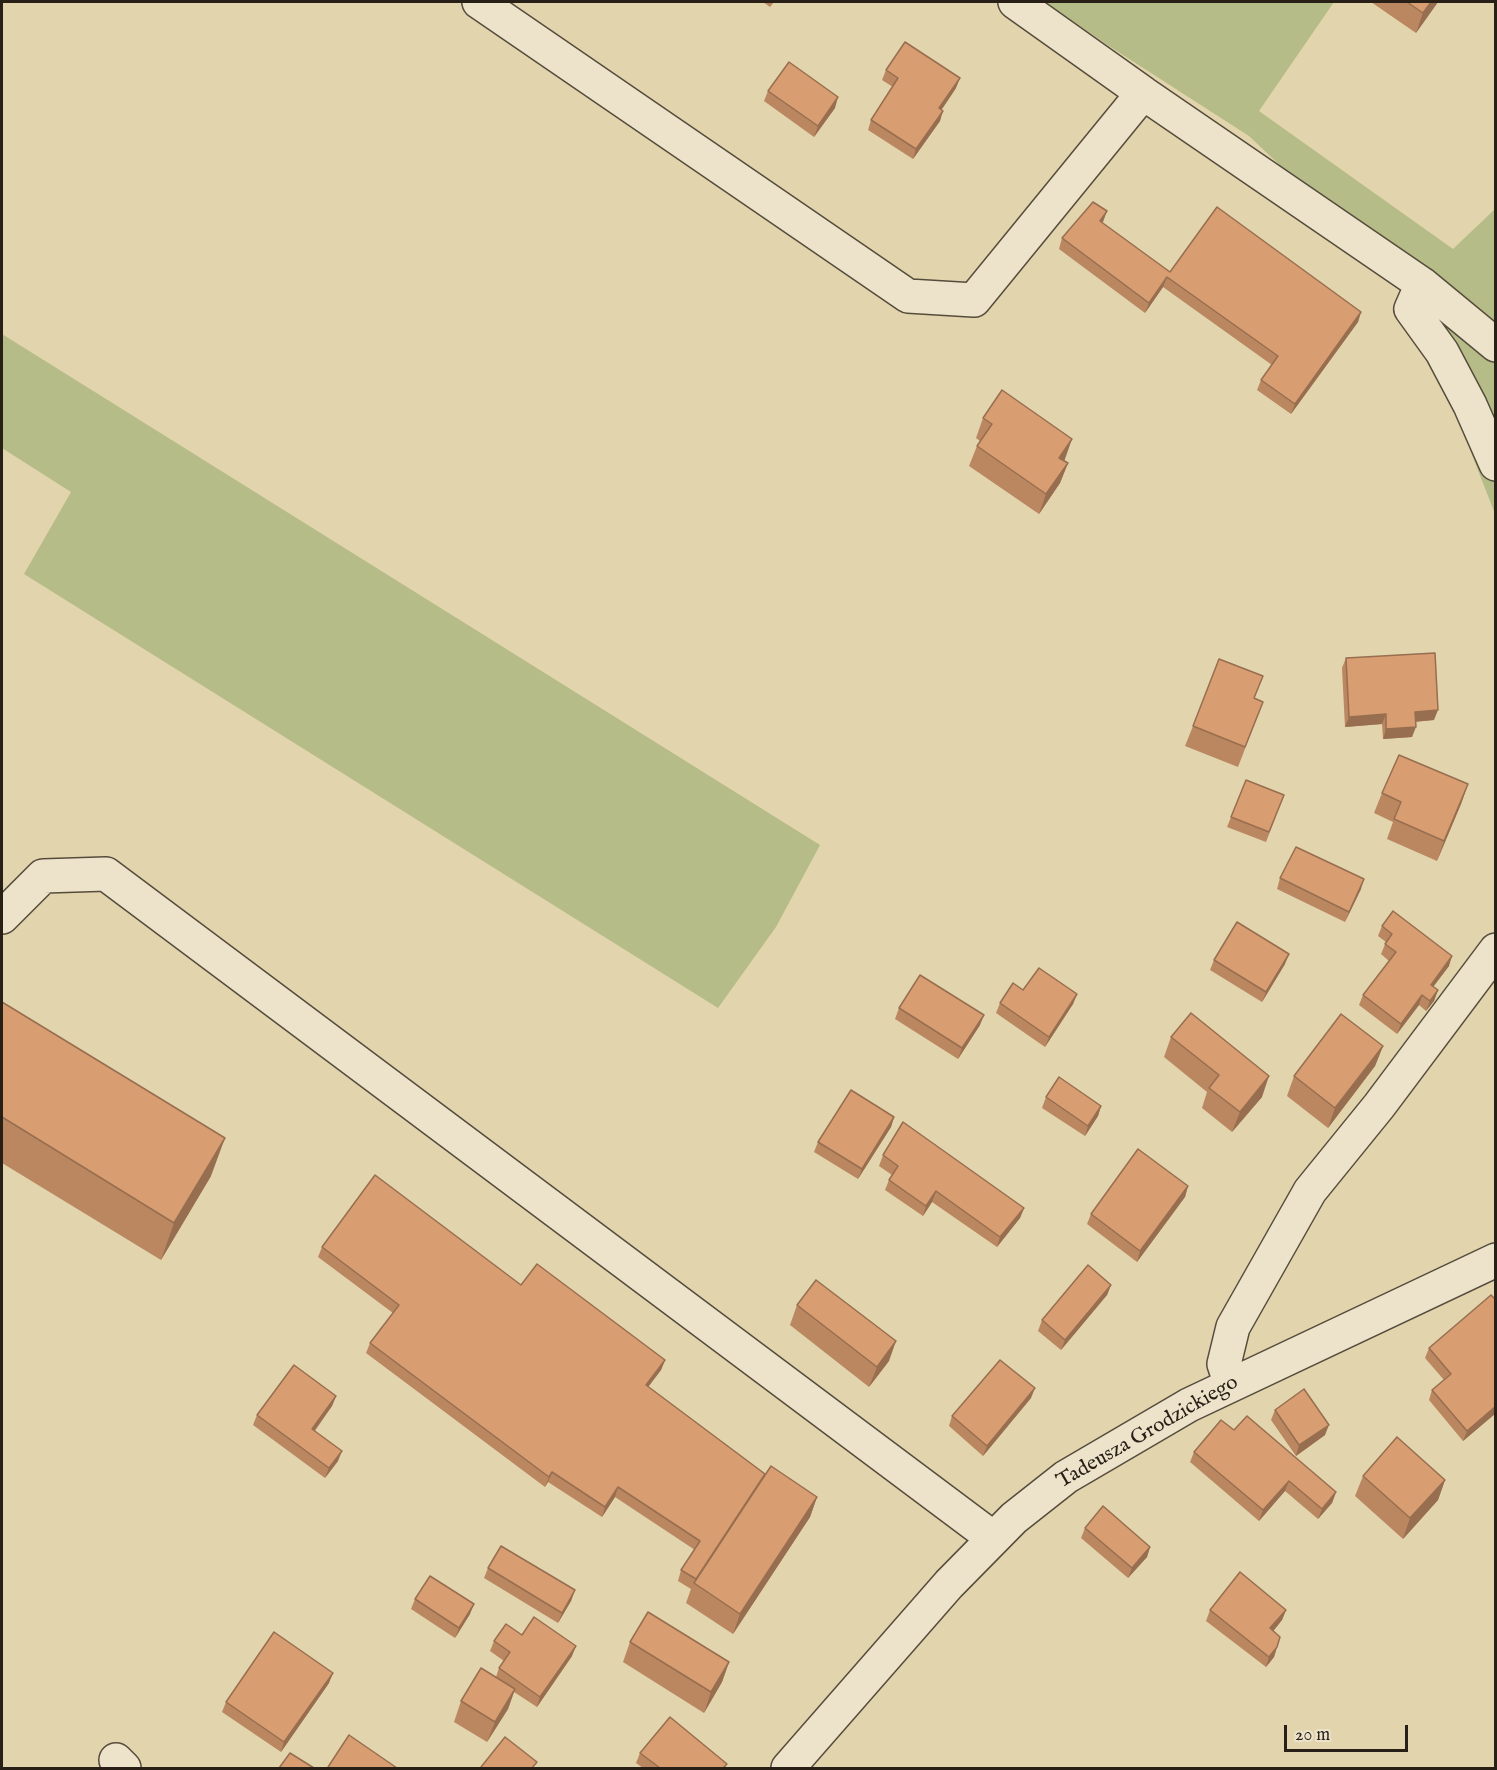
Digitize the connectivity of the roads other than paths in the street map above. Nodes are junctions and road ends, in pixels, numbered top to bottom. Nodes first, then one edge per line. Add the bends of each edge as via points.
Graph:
1 (479, 2) edge
2 (1015, 2) edge
3 (1143, 93) junction
4 (1422, 284) junction
5 (1496, 345) edge
6 (1496, 464) edge
7 (2, 917) edge
8 (1496, 950) edge
9 (1496, 1260) edge
10 (1231, 1384) junction
11 (993, 1538) junction
12 (788, 1768) edge

1 - 3 street via 908,296 974,300
2 - 3 street
3 - 4 street
4 - 5 street
4 - 6 street via 1411,309 1442,352
7 - 11 street via 43,876 106,874
8 - 10 street via 1310,1191 1233,1326 1224,1364
9 - 10 street, Tadeusza Grodzickiego
10 - 11 street, Tadeusza Grodzickiego via 1066,1477
11 - 12 street, Tadeusza Grodzickiego

